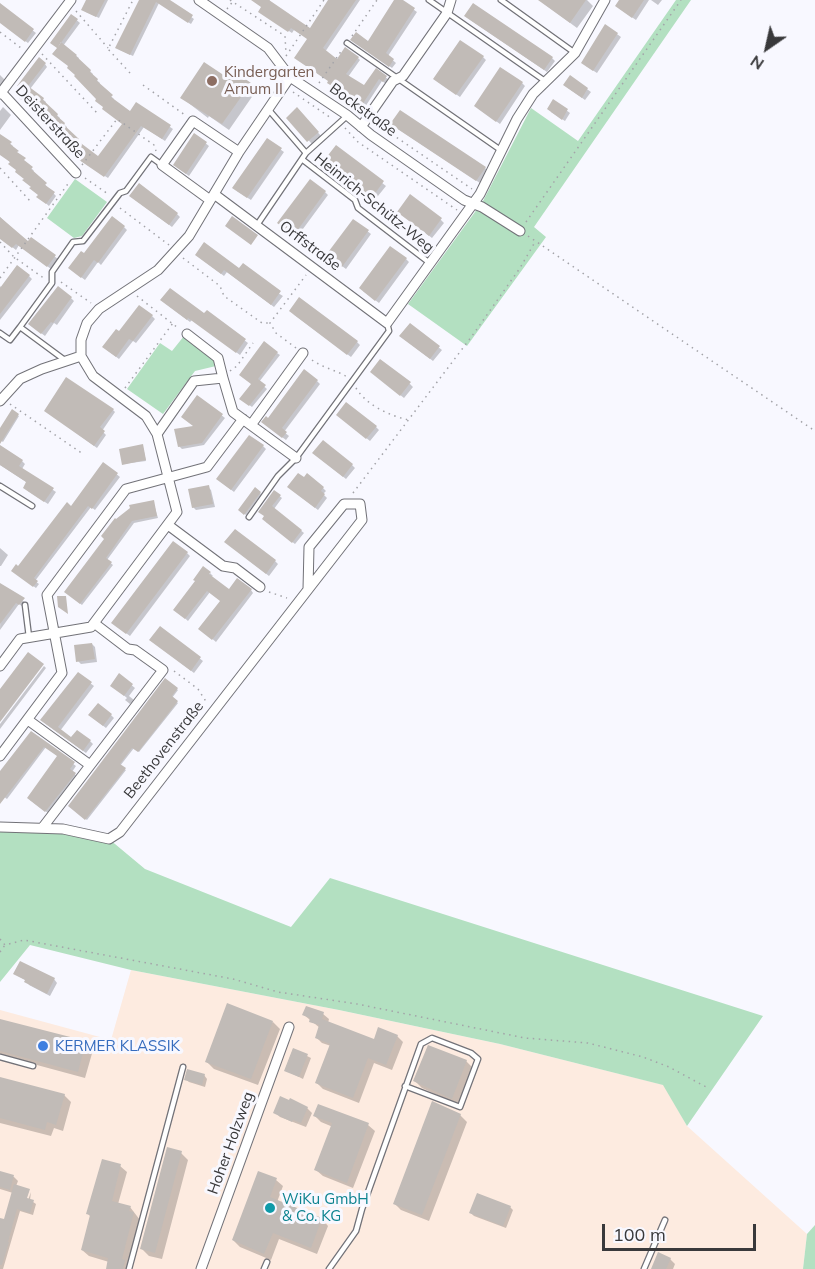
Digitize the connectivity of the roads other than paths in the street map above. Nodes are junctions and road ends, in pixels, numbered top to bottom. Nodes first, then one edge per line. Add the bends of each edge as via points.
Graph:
1 (199, 0) edge
2 (429, 0) edge
3 (451, 0) edge
4 (501, 0) edge
5 (605, 0) edge
6 (70, 2) edge
7 (447, 13) junction
8 (347, 43) dead end
9 (575, 52) junction
10 (290, 77) junction
11 (398, 78) junction
12 (545, 81) junction
13 (1, 93) edge
14 (268, 109) junction
15 (348, 115) junction
16 (361, 127) junction
17 (502, 151) junction
18 (239, 152) junction
19 (306, 153) junction
20 (303, 160) junction
21 (162, 165) junction
22 (76, 173) road end
23 (212, 197) junction
24 (474, 203) junction
25 (257, 225) junction
26 (520, 231) road end
27 (431, 264) junction
28 (387, 323) junction
29 (20, 327) junction
30 (0, 333) edge
31 (186, 334) road end
32 (303, 353) road end
33 (81, 356) junction
34 (66, 361) junction
35 (223, 378) junction
36 (1, 400) edge
37 (247, 422) junction
38 (157, 434) junction
39 (296, 458) junction
40 (168, 478) junction
41 (0, 486) edge
42 (32, 506) dead end
43 (249, 517) dead end
44 (168, 525) junction
45 (260, 587) road end
46 (308, 589) junction
47 (25, 605) dead end
48 (94, 623) junction
49 (54, 633) junction
50 (29, 637) junction
51 (0, 666) edge
52 (28, 720) junction
53 (0, 756) edge
54 (90, 765) junction
55 (0, 827) edge
56 (43, 827) junction
57 (289, 1027) dead end
58 (0, 1057) edge
59 (33, 1066) dead end
60 (183, 1067) dead end
61 (405, 1086) junction
62 (665, 1220) dead end
63 (267, 1262) dead end
64 (129, 1269) edge
65 (201, 1269) edge
66 (264, 1269) edge
67 (329, 1269) edge
68 (644, 1269) edge

1 - 10 street, Bockstraße via 268,48
2 - 7 lane
3 - 7 street
4 - 9 lane
5 - 9 street
6 - 13 street, Deisterstraße
7 - 11 street
7 - 12 lane
8 - 11 lane
9 - 12 street
10 - 14 street
10 - 15 street, Bockstraße
11 - 16 street
11 - 17 lane
12 - 17 street via 517,119
13 - 22 street, Deisterstraße
14 - 18 street
14 - 19 lane
15 - 16 street, Bockstraße
15 - 19 lane
16 - 24 street, Bockstraße
17 - 24 street
18 - 21 street via 194,121
18 - 23 street
19 - 20 lane
20 - 25 lane
20 - 27 lane, Heinrich-Schütz-Weg
21 - 23 street, Orffstraße
21 - 29 lane via 152,158 83,241 73,242 52,272 52,284
23 - 25 street, Orffstraße
23 - 33 street via 189,236 158,270 99,309 87,323
24 - 26 street, Bockstraße
24 - 27 street
25 - 28 street, Orffstraße
27 - 28 street
28 - 39 lane via 389,331
29 - 30 lane via 10,340
29 - 34 lane
31 - 35 street via 218,358
32 - 37 street
33 - 34 street
33 - 38 street via 93,376 146,416
34 - 36 street via 20,379
35 - 37 street via 233,412
35 - 38 street via 195,381
37 - 39 street
37 - 40 street via 207,467
38 - 40 street
39 - 43 lane
40 - 44 street via 177,512
40 - 49 street via 126,489 47,596
41 - 42 lane
44 - 45 street via 223,566 235,568
44 - 48 street
46 - 46 street, Beethovenstraße via 363,520 360,504 344,504 309,547
46 - 56 street, Beethovenstraße via 120,832 110,839
47 - 50 lane
48 - 49 street via 91,627
48 - 54 street via 163,670
49 - 50 street
49 - 52 street via 62,673
50 - 51 street via 20,639
52 - 53 street
52 - 54 street
54 - 56 street
55 - 56 street, Beethovenstraße
57 - 65 street, Hoher Holzweg
58 - 59 lane
60 - 64 lane
61 - 61 lane via 421,1044 432,1038 478,1059 460,1107
61 - 67 lane via 356,1231
62 - 68 lane
63 - 66 lane

